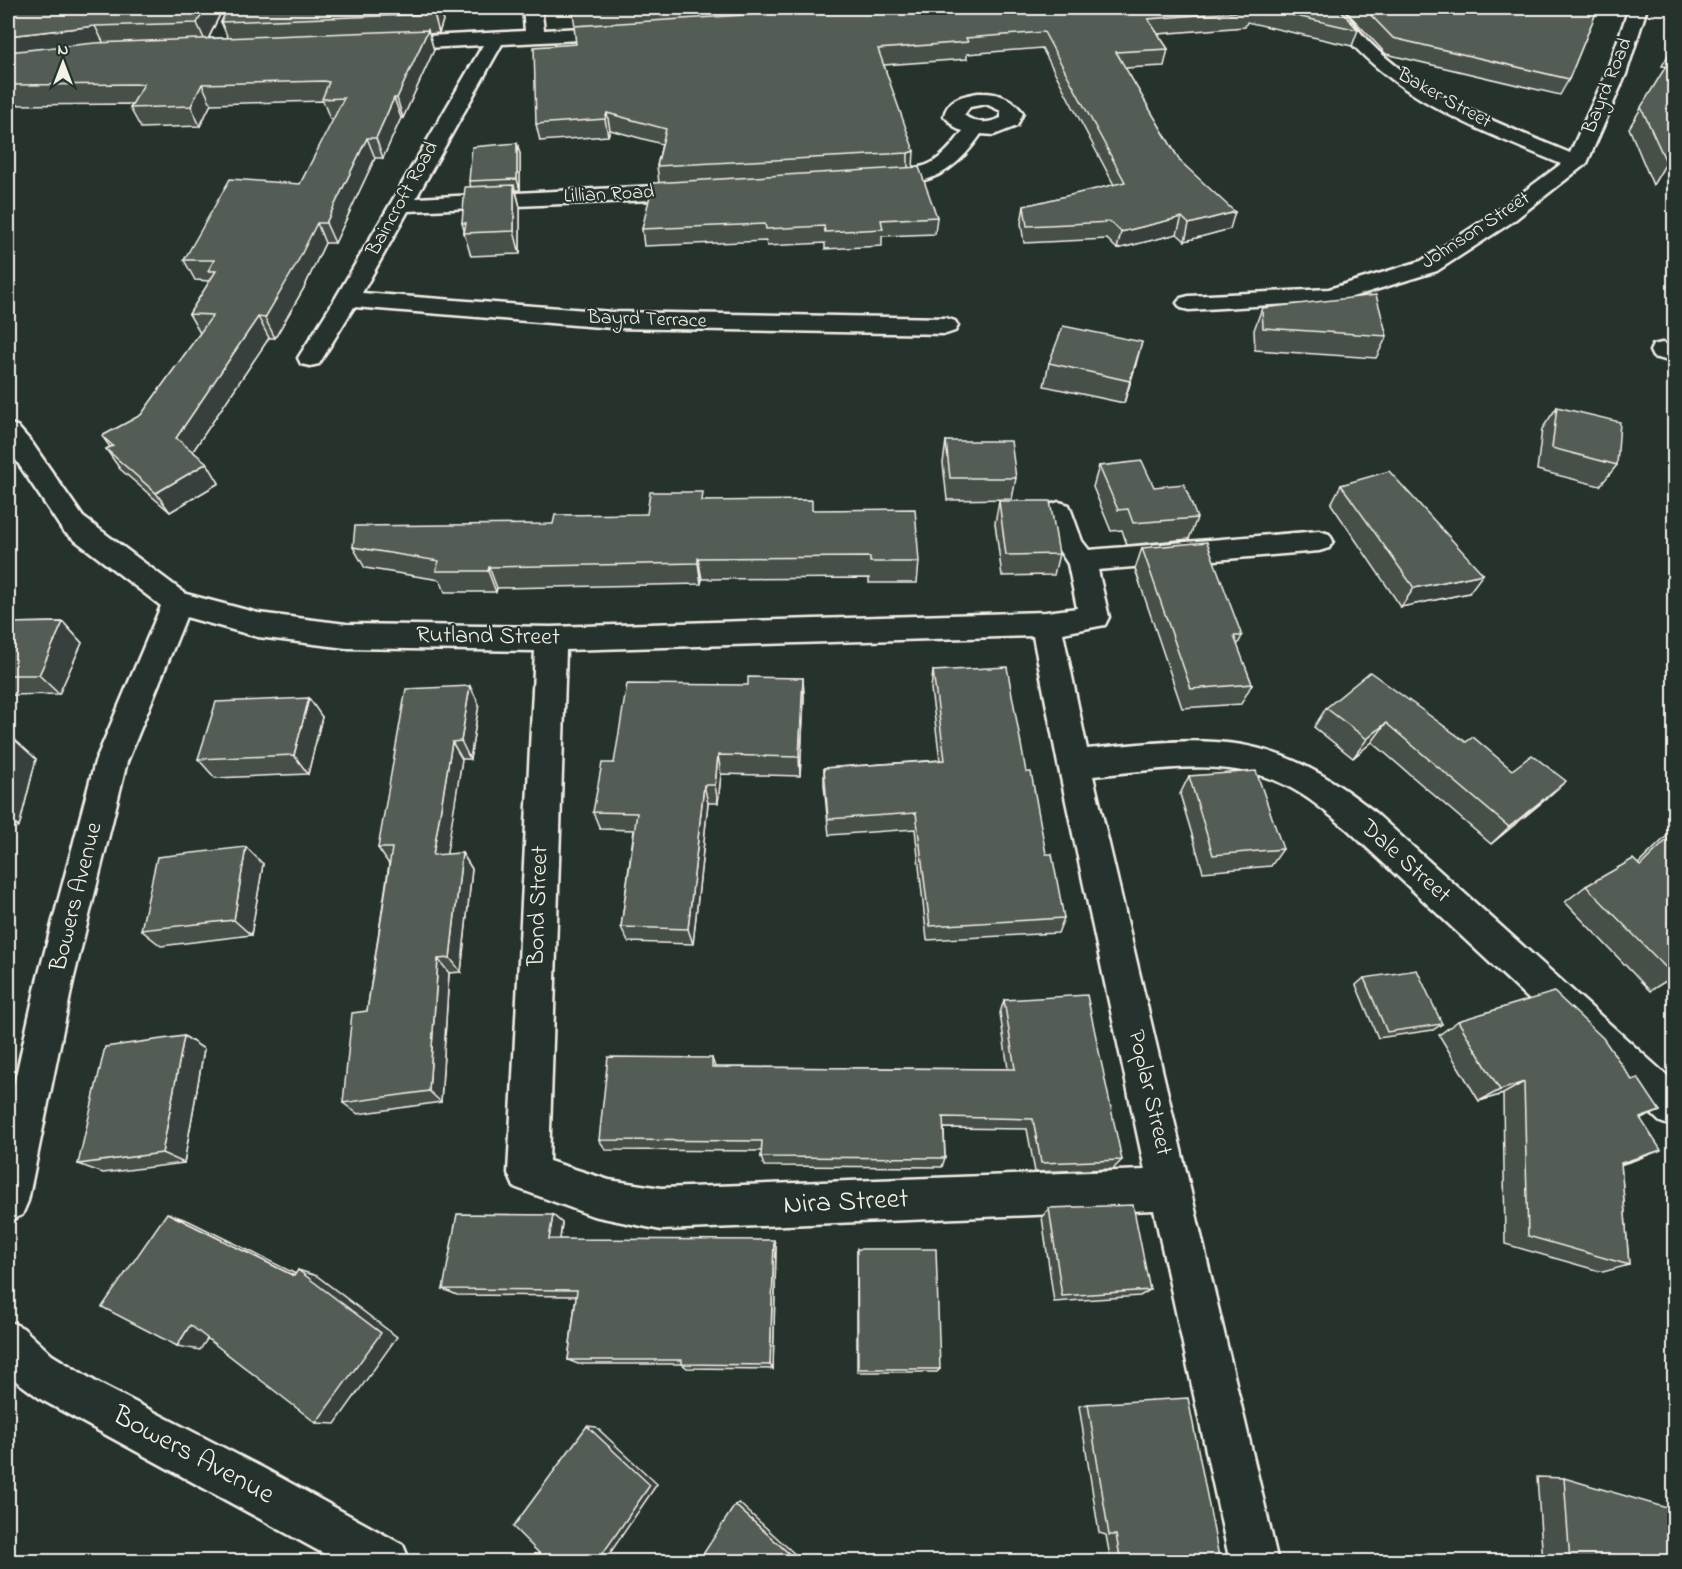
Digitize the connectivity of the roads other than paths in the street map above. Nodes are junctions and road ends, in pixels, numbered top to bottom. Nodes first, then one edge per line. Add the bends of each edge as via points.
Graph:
1 (233, 8) edge
2 (532, 8) edge
3 (1332, 8) edge
4 (1638, 8) edge
5 (638, 31) edge
6 (535, 38) junction
7 (495, 40) junction
8 (366, 45) edge
9 (236, 49) edge
10 (214, 50) junction
11 (192, 51) edge
12 (975, 128) dead end
13 (1576, 163) junction
14 (860, 181) edge
15 (716, 190) edge
16 (401, 204) junction
17 (347, 299) junction
18 (1189, 303) dead end
19 (946, 326) dead end
20 (310, 358) dead end
21 (8, 432) edge
22 (1059, 513) dead end
23 (1319, 541) dead end
24 (1082, 561) junction
25 (177, 603) junction
26 (1046, 624) junction
27 (551, 639) junction
28 (1074, 764) junction
29 (1674, 1108) edge
30 (528, 1173) joint
31 (1170, 1189) junction
32 (8, 1201) edge
33 (8, 1343) edge
34 (386, 1562) edge
35 (1254, 1562) edge

1 - 10 street
2 - 6 street
3 - 13 street, Baker Street via 1365,49 1402,79 1459,112
4 - 13 street, Bayrd Road via 1616,74
5 - 6 street
6 - 7 street
7 - 8 street
7 - 16 street, Baincroft Road
9 - 10 street
10 - 11 street
12 - 14 street via 952,160 934,172
13 - 18 street, Johnson Street via 1429,266 1331,296
15 - 16 street, Lillian Road
16 - 17 street, Baincroft Road
17 - 19 street, Bayrd Terrace via 612,320
17 - 20 street, Baincroft Road
21 - 25 street, Rutland Street via 73,524
22 - 24 street via 1070,544
23 - 24 street
24 - 26 street, Rutland Street via 1094,617
25 - 27 street, Rutland Street via 258,625 335,634
25 - 32 street, Bowers Avenue via 111,762 55,981
26 - 27 street, Rutland Street
26 - 28 street, Poplar Street
27 - 30 street, Bond Street
28 - 29 street, Dale Street via 1216,756 1252,759 1294,774 1359,819
28 - 31 street, Poplar Street
30 - 31 street, Nira Street via 568,1191 617,1204 661,1209
31 - 35 street, Poplar Street
33 - 34 street, Bowers Avenue via 25,1364

